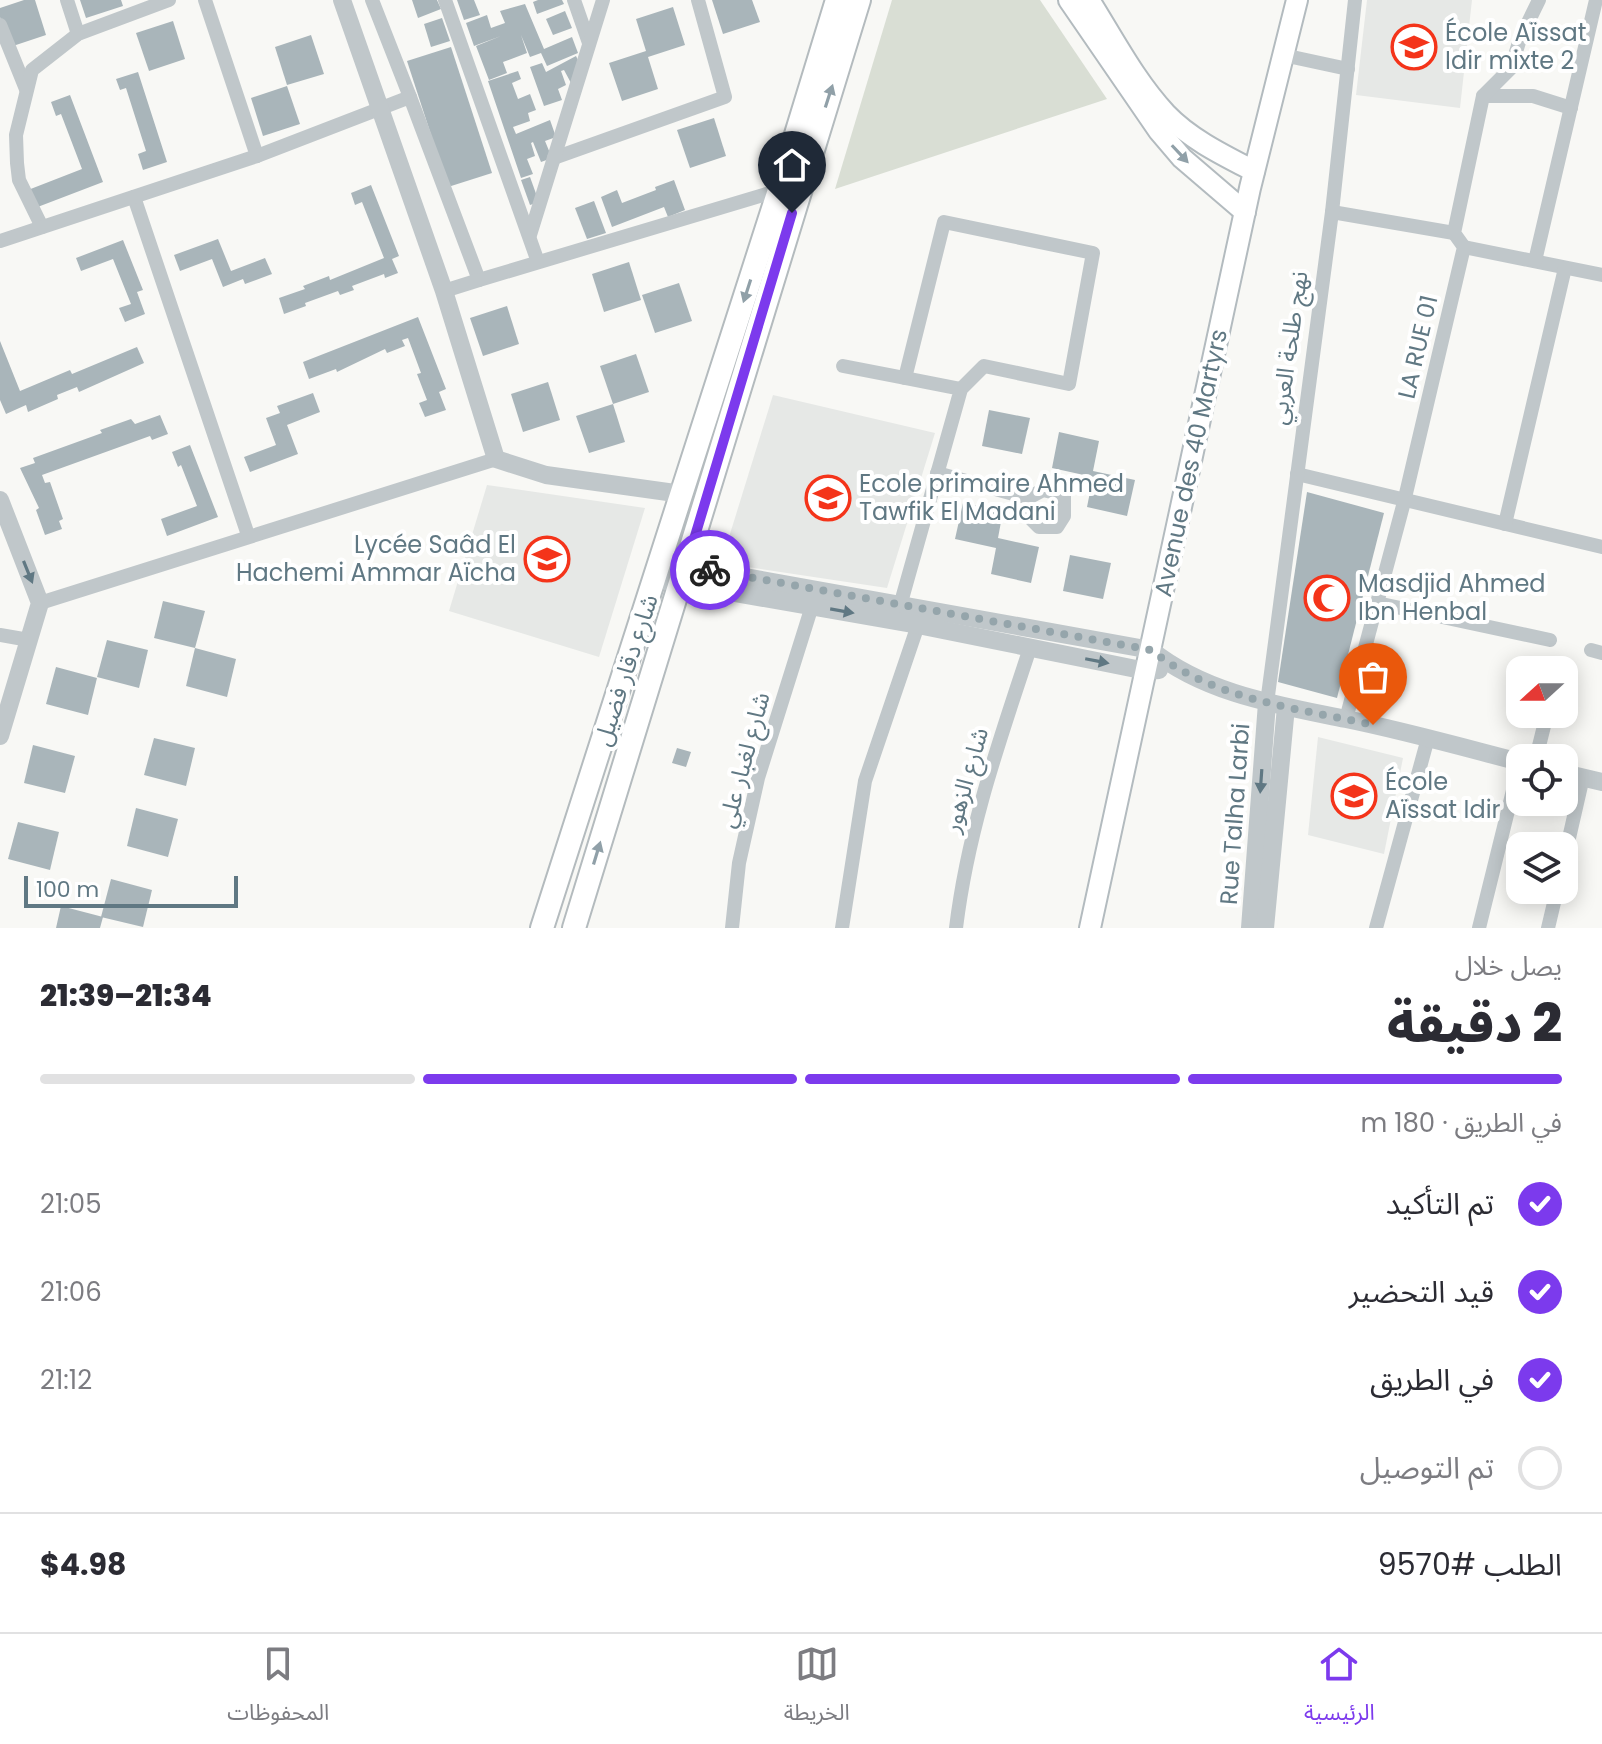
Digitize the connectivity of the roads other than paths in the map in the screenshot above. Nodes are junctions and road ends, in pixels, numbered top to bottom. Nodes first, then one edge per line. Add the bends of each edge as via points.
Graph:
1 (67, 0) edge
2 (169, 0) edge
3 (205, 0) edge
4 (342, 0) edge
5 (372, 0) edge
6 (445, 0) edge
7 (574, 0) edge
8 (603, 0) edge
9 (698, 0) edge
10 (837, 0) edge
11 (859, 0) edge
12 (1069, 0) edge
13 (1089, 0) edge
14 (1297, 0) edge
15 (1355, 0) edge
16 (1539, 0) edge
17 (1596, 0) edge
18 (0, 25) edge
19 (1097, 28) junction
20 (78, 34) junction
21 (589, 44) junction
22 (1283, 55) junction
23 (1348, 69) junction
24 (26, 89) junction
25 (1483, 96) junction
26 (410, 97) junction
27 (1571, 108) junction
28 (380, 109) junction
29 (257, 156) junction
30 (554, 158) junction
31 (1254, 171) junction
32 (801, 183) junction
33 (779, 190) junction
34 (134, 197) junction
35 (1245, 212) junction
36 (1332, 212) junction
37 (42, 227) junction
38 (1454, 233) junction
39 (530, 235) junction
40 (0, 241) edge
41 (1464, 247) junction
42 (1535, 261) junction
43 (538, 262) junction
44 (1565, 268) junction
45 (1602, 275) edge
46 (479, 280) junction
47 (444, 291) junction
48 (843, 366) dead end
49 (905, 378) junction
50 (961, 389) junction
51 (496, 459) junction
52 (937, 473) junction
53 (1297, 474) junction
54 (682, 494) junction
55 (1028, 498) dead end
56 (1405, 500) junction
57 (2, 510) edge
58 (1505, 524) junction
59 (248, 535) junction
60 (1602, 547) edge
61 (658, 570) junction
62 (683, 575) junction
63 (40, 603) junction
64 (1377, 603) junction
65 (812, 606) junction
66 (898, 612) junction
67 (918, 625) junction
68 (0, 635) edge
69 (29, 640) junction
70 (1550, 640) dead end
71 (1030, 648) junction
72 (1151, 650) junction
73 (1174, 668) junction
74 (1146, 671) junction
75 (1267, 703) junction
76 (1286, 707) junction
77 (1346, 719) junction
78 (0, 736) edge
79 (1428, 738) junction
80 (1506, 758) edge
81 (1578, 776) edge
82 (1583, 777) junction
83 (1602, 782) edge
84 (1507, 816) edge
85 (1570, 832) edge
86 (1554, 904) edge
87 (542, 928) edge
88 (574, 928) edge
89 (732, 928) edge
90 (842, 928) edge
91 (956, 928) edge
92 (1090, 928) edge
93 (1250, 928) edge
94 (1265, 928) edge
95 (1376, 928) edge
96 (1479, 928) edge
97 (1548, 928) edge

1 - 20 street
2 - 20 street
3 - 29 street
4 - 28 street
5 - 26 street
6 - 39 street
7 - 21 street
8 - 21 street
9 - 30 street via 725,97
10 - 33 main road, شارع دقار فضيل
32 -> 11 main road, شارع دقار فضيل
12 - 19 main road
13 - 19 main road
14 - 22 main road, Avenue des 40 Martyrs
15 - 23 street, نهج طلحة العربي
16 - 25 street via 1511,68
17 - 27 street
18 - 24 street
19 - 31 main road via 1166,114 1204,144
19 -> 35 main road via 1159,131
20 - 24 street via 32,70
21 - 30 street
22 - 23 street
22 - 31 main road, Avenue des 40 Martyrs
23 - 36 street, نهج طلحة العربي
24 - 37 street via 16,135 19,180
25 - 27 street via 1533,96
25 - 38 street
26 - 28 street
26 - 46 street
27 - 42 street
28 - 29 street
28 - 47 street
29 - 34 street
30 - 39 street
31 - 35 main road, Avenue des 40 Martyrs
32 - 33 street
32 - 62 main road, شارع دقار فضيل
33 - 43 street
33 -> 54 main road, شارع دقار فضيل
34 - 37 street
34 - 59 street
35 - 72 main road, Avenue des 40 Martyrs
36 - 38 street
36 - 53 street, نهج طلحة العربي
37 - 40 street
38 - 41 street
39 - 43 street
41 - 42 street
41 - 56 street, LA RUE 01
42 - 44 street
43 - 46 street
44 - 45 street
44 - 58 street
46 - 47 street
47 - 51 street
48 - 49 street
49 - 50 street
49 - 50 street via 944,222 1093,253 1069,384 984,366
50 - 52 street
51 - 54 street via 546,475
51 - 59 street
52 - 55 street
52 - 66 street
53 - 56 street
53 - 75 street, نهج طلحة العربي
54 - 61 main road, شارع دقار فضيل
56 - 58 street
56 - 64 street, LA RUE 01
57 -> 63 street
58 - 60 street
59 - 63 street
61 - 62 street
61 - 87 main road, شارع دقار فضيل
62 - 65 street
62 - 66 street
88 -> 62 main road, شارع دقار فضيل
63 - 69 street
64 - 70 street
64 - 77 street, LA RUE 01
65 -> 66 street
65 - 89 street, شارع لغبار علي via 758,778 739,863
66 - 67 street
66 - 72 street
67 - 71 street
67 - 90 street via 865,781
68 - 69 street
69 - 78 street
71 -> 74 street
71 - 91 street, شارع الزهور via 981,799
72 - 73 street
72 - 74 main road, Avenue des 40 Martyrs
73 - 74 street
73 - 75 street
74 - 92 main road, Avenue des 40 Martyrs
75 - 76 street
75 -> 93 street, Rue Talha Larbi
76 - 77 street
76 - 94 street
77 - 79 street
79 - 80 street
79 - 95 street
81 - 82 street
82 - 83 street
82 - 85 street
84 - 96 street
86 - 97 street

